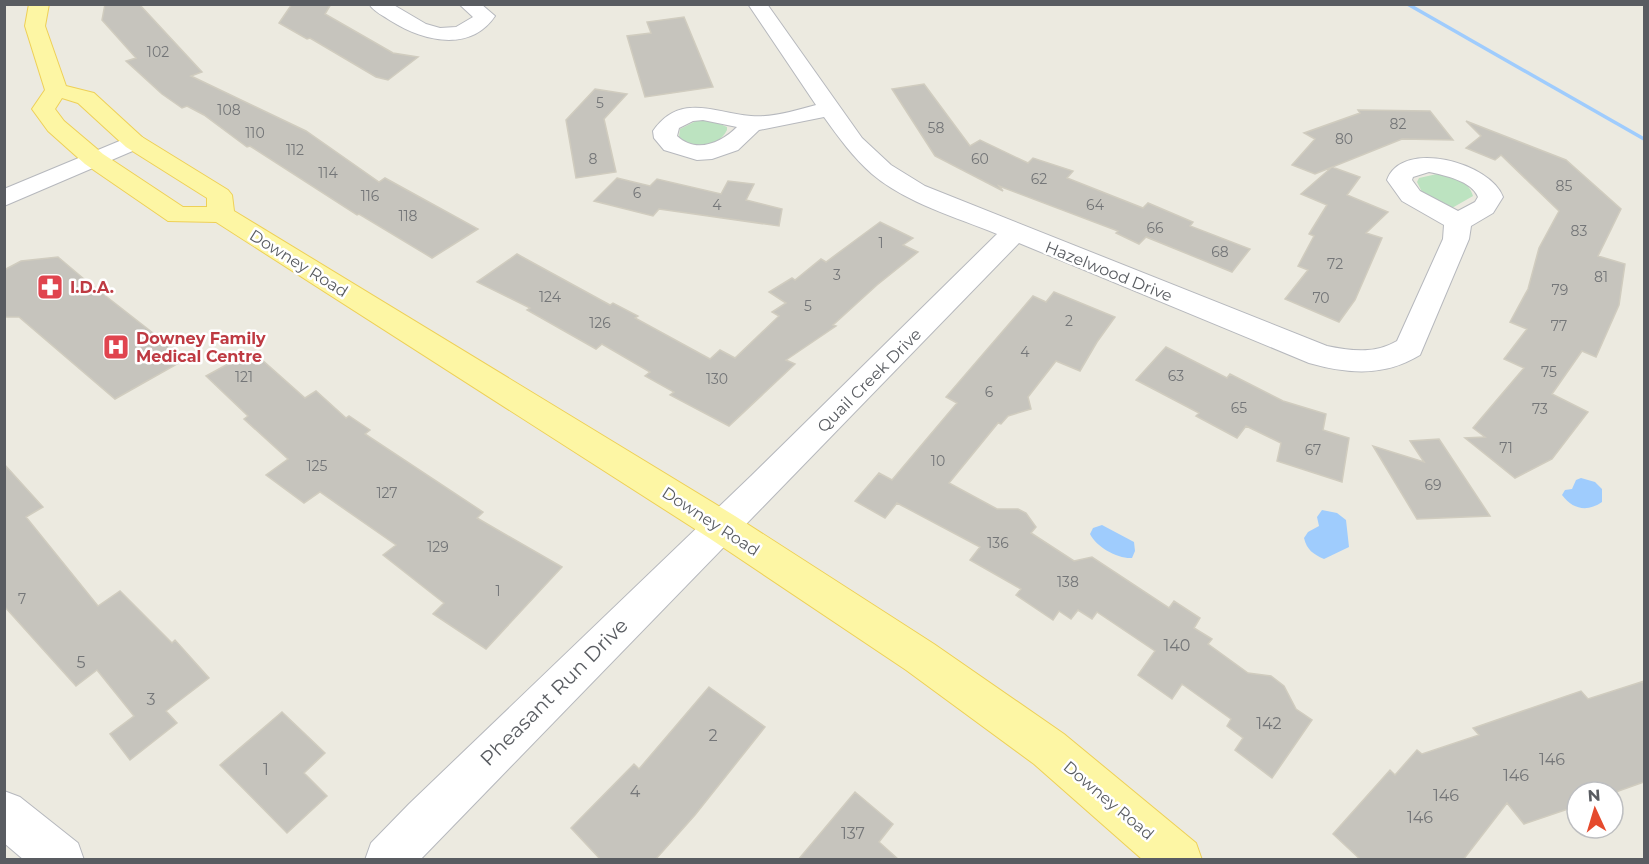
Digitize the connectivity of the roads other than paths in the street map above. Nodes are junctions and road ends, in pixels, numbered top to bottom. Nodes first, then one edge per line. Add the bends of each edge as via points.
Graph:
1 (39, 4) edge
2 (378, 4) edge
3 (468, 4) edge
4 (758, 4) edge
5 (56, 90) junction
6 (829, 109) junction
7 (753, 123) dead end
8 (134, 142) junction
9 (94, 159) junction
10 (4, 198) edge
11 (220, 214) junction
12 (1458, 222) dead end
13 (1014, 232) junction
14 (722, 527) junction
15 (4, 813) edge
16 (61, 860) edge
17 (388, 860) edge
18 (1179, 860) edge

1 - 5 main road via 35,26
2 - 3 street via 430,35 450,36 478,25 485,16
4 - 6 street, Hazelwood Drive
5 - 8 main road via 86,98
5 - 9 main road via 43,109 56,126
6 - 7 street
6 - 13 street, Hazelwood Drive via 882,170 916,191
8 - 9 street
8 - 11 main road via 219,195
9 - 10 street
9 - 11 main road via 177,215
11 - 14 main road, Downey Road
12 - 13 street, Hazelwood Drive via 1455,239 1409,348 1395,358 1372,362 1320,355
13 - 14 street, Quail Creek Drive
14 - 17 street, Pheasant Run Drive
14 - 18 main road, Downey Road via 920,657 1049,749
15 - 16 street

